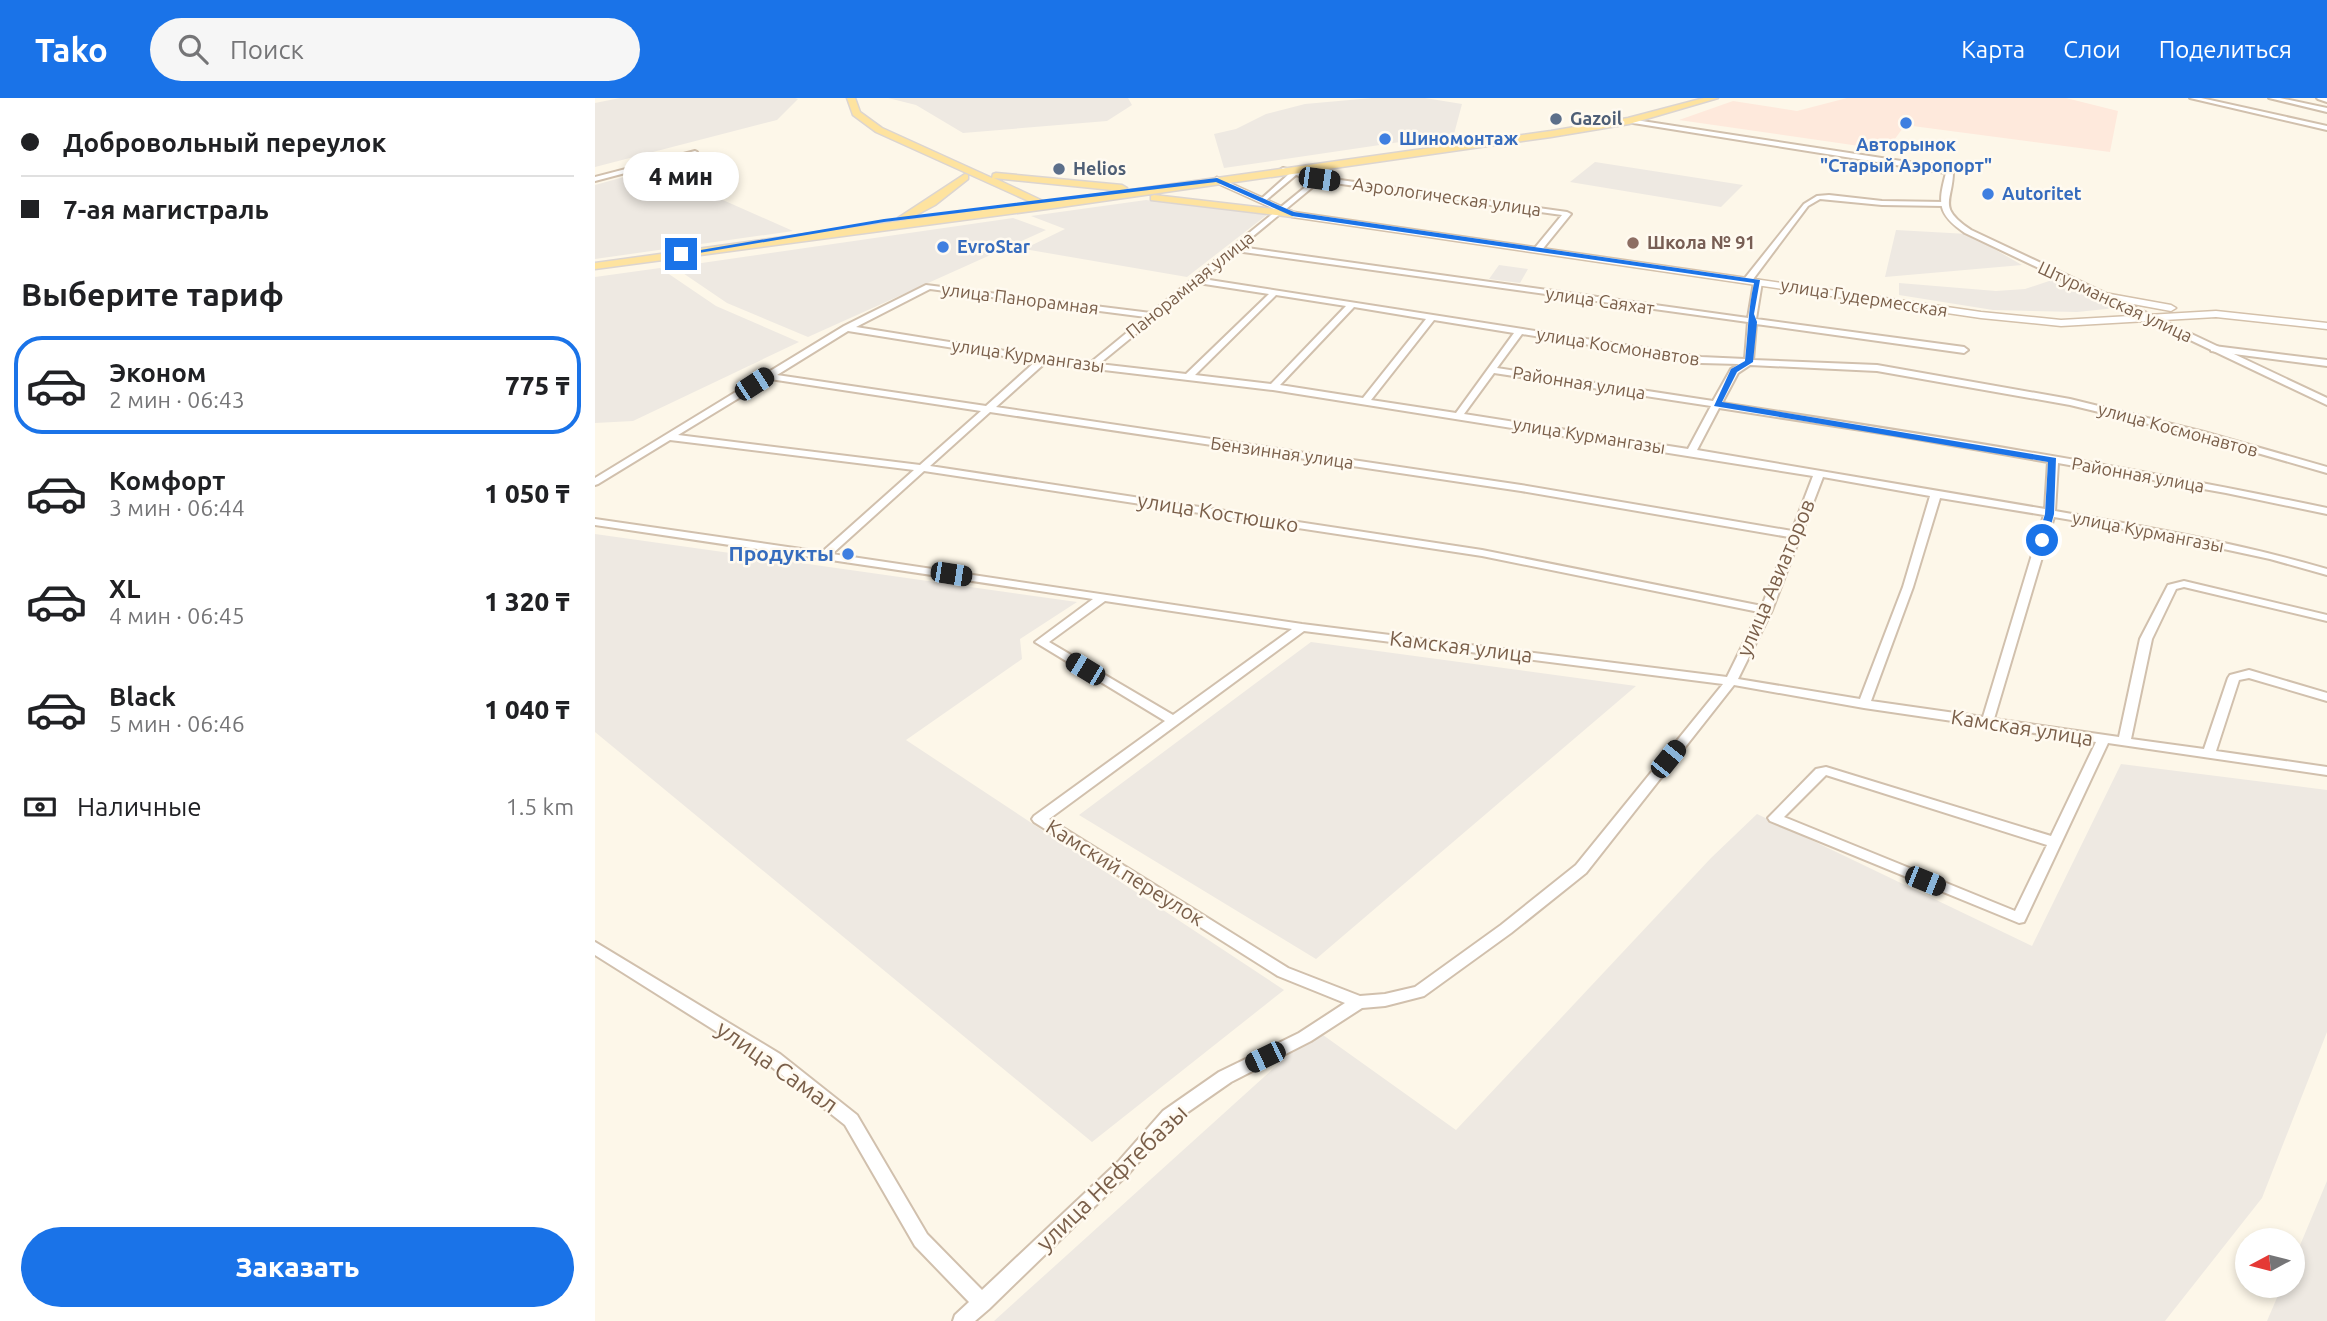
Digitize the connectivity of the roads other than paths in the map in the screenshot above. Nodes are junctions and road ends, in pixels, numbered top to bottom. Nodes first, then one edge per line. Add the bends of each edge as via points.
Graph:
1 (842, 98) edge
2 (851, 98) edge
3 (1714, 98) edge
4 (2193, 98) edge
5 (2272, 98) edge
6 (2320, 98) edge
7 (2327, 100) edge
8 (2327, 110) edge
9 (1629, 121) junction
10 (2327, 128) edge
11 (695, 153) dead end
12 (1283, 170) junction
13 (1294, 173) junction
14 (971, 175) junction
15 (595, 179) edge
16 (1319, 179) junction
17 (1217, 180) junction
18 (1132, 189) junction
19 (1102, 198) junction
20 (1262, 200) junction
21 (1036, 204) junction
22 (1944, 204) junction
23 (1279, 211) junction
24 (1292, 214) joint
25 (903, 218) junction
26 (755, 243) junction
27 (1236, 249) junction
28 (1538, 249) junction
29 (595, 267) edge
30 (1196, 281) junction
31 (1753, 281) junction
32 (1274, 293) junction
33 (2099, 295) junction
34 (1352, 305) junction
35 (2219, 314) junction
36 (1153, 316) junction
37 (2144, 316) junction
38 (1431, 318) junction
39 (1753, 322) junction
40 (2327, 326) edge
41 (847, 328) junction
42 (1519, 332) junction
43 (2214, 349) junction
44 (1964, 350) dead end
45 (1043, 360) junction
46 (1749, 362) junction
47 (2327, 363) edge
48 (1093, 365) junction
49 (1493, 370) junction
50 (767, 376) junction
51 (1189, 376) junction
52 (1273, 387) junction
53 (1365, 401) junction
54 (2327, 402) edge
55 (1717, 404) junction
56 (986, 410) junction
57 (1459, 415) junction
58 (667, 437) junction
59 (1691, 452) junction
60 (2053, 460) junction
61 (921, 468) junction
62 (2327, 470) edge
63 (1819, 474) junction
64 (595, 482) edge
65 (1936, 494) junction
66 (2327, 511) edge
67 (2050, 514) junction
68 (595, 522) edge
69 (1796, 535) junction
70 (825, 555) junction
71 (2327, 572) edge
72 (1103, 597) junction
73 (1766, 610) junction
74 (2327, 618) edge
75 (1301, 627) junction
76 (1731, 681) junction
77 (2327, 697) edge
78 (1864, 704) junction
79 (1174, 721) junction
80 (1987, 723) junction
81 (2103, 740) junction
82 (2124, 743) junction
83 (2208, 755) junction
84 (2327, 771) edge
85 (2056, 843) junction
86 (595, 948) edge
87 (1359, 1002) junction
88 (982, 1303) junction
89 (962, 1321) edge

1 - 14 main road via 842,110 869,132
2 - 14 main road via 860,118
3 - 9 main road
4 - 10 street
5 - 8 street
6 - 7 street
9 - 12 main road
9 - 22 street via 1950,171
11 - 15 street
12 - 13 street, Аэрологическая улица
12 - 17 main road
13 - 16 street, Аэрологическая улица
13 - 20 street
14 - 18 main road
14 - 21 main road
14 - 25 main road
16 - 23 street, Панорамная улица
16 - 28 street, Аэрологическая улица via 1567,214
17 - 18 main road
17 - 19 main road
17 - 20 main road
18 - 21 main road
19 - 21 main road
19 - 23 main road via 1179,199
20 - 23 main road
21 - 25 main road
21 - 26 main road
22 - 31 street via 1819,197 1806,205
22 - 33 street, Штурманская улица via 1961,227
23 - 24 main road
23 - 27 street, Панорамная улица
24 - 28 main road, улица Гудермесская
25 - 26 main road
26 - 29 main road
27 - 30 street, Панорамная улица
27 - 39 street, улица Саяхат
28 - 31 main road, улица Гудермесская
30 - 32 street, улица Космонавтов
30 - 36 street, Панорамная улица
31 - 37 main road, улица Гудермесская via 2061,323
31 - 39 street
32 - 34 street, улица Космонавтов
32 - 51 street
33 - 35 main road
33 - 37 street, Штурманская улица
34 - 38 street, улица Космонавтов
34 - 52 street
35 - 37 main road, улица Гудермесская
35 - 40 main road
36 - 41 street, улица Панорамная via 929,287
36 - 48 street, Панорамная улица
37 - 43 street, Штурманская улица
38 - 42 street, улица Космонавтов
38 - 53 street
39 - 44 street, улица Саяхат
39 - 46 street
41 - 45 street, улица Курмангазы
41 - 50 street
42 - 46 street, улица Космонавтов via 1701,360
42 - 49 street
43 - 47 street
43 - 54 street, Штурманская улица
45 - 48 street, улица Курмангазы
45 - 56 street
46 - 55 street via 1734,371
46 - 62 street, улица Космонавтов via 1877,368 2070,402
48 - 51 street, улица Курмангазы
49 - 55 street, Районная улица
49 - 57 street
50 - 56 street, Бензинная улица
50 - 58 street
51 - 52 street, улица Курмангазы
52 - 53 street, улица Курмангазы
53 - 57 street, улица Курмангазы
55 - 59 street
55 - 60 street, Районная улица
56 - 61 street
56 - 69 street, Бензинная улица via 1521,488
57 - 59 street, улица Курмангазы
58 - 61 street, улица Костюшко
58 - 64 street
59 - 63 street, улица Курмангазы
60 - 66 street, Районная улица
60 - 67 street
61 - 70 street
61 - 73 street, улица Костюшко via 1482,553
63 - 65 street, улица Курмангазы
63 - 69 street, улица Авиаторов
65 - 67 street, улица Курмангазы
65 - 78 street via 1908,587
67 - 71 street, улица Курмангазы via 2159,532
67 - 80 street
68 - 70 street, Камская улица
69 - 73 street, улица Авиаторов
70 - 72 street, Камская улица
72 - 75 street, Камская улица
72 - 79 street via 1041,642
73 - 76 street, улица Авиаторов
74 - 82 street via 2184,584 2172,587 2146,639
75 - 76 street, Камская улица
75 - 79 street, Камский переулок
76 - 78 street, Камская улица
76 - 87 street, улица Нефтебазы via 1581,869 1419,992
77 - 83 street via 2249,674 2237,675
78 - 80 street, Камская улица
79 - 87 street, Камский переулок via 1039,819 1283,972
80 - 81 street, Камская улица
81 - 82 street, Камская улица
81 - 85 street
82 - 83 street, Камская улица
83 - 84 street, Камская улица
85 - 85 street via 1826,771 1775,818 2019,918
86 - 88 street, улица Самал via 774,1059 851,1120 921,1240
87 - 88 street, улица Нефтебазы via 1305,1037 1225,1077 1169,1116 1124,1167
88 - 89 street

